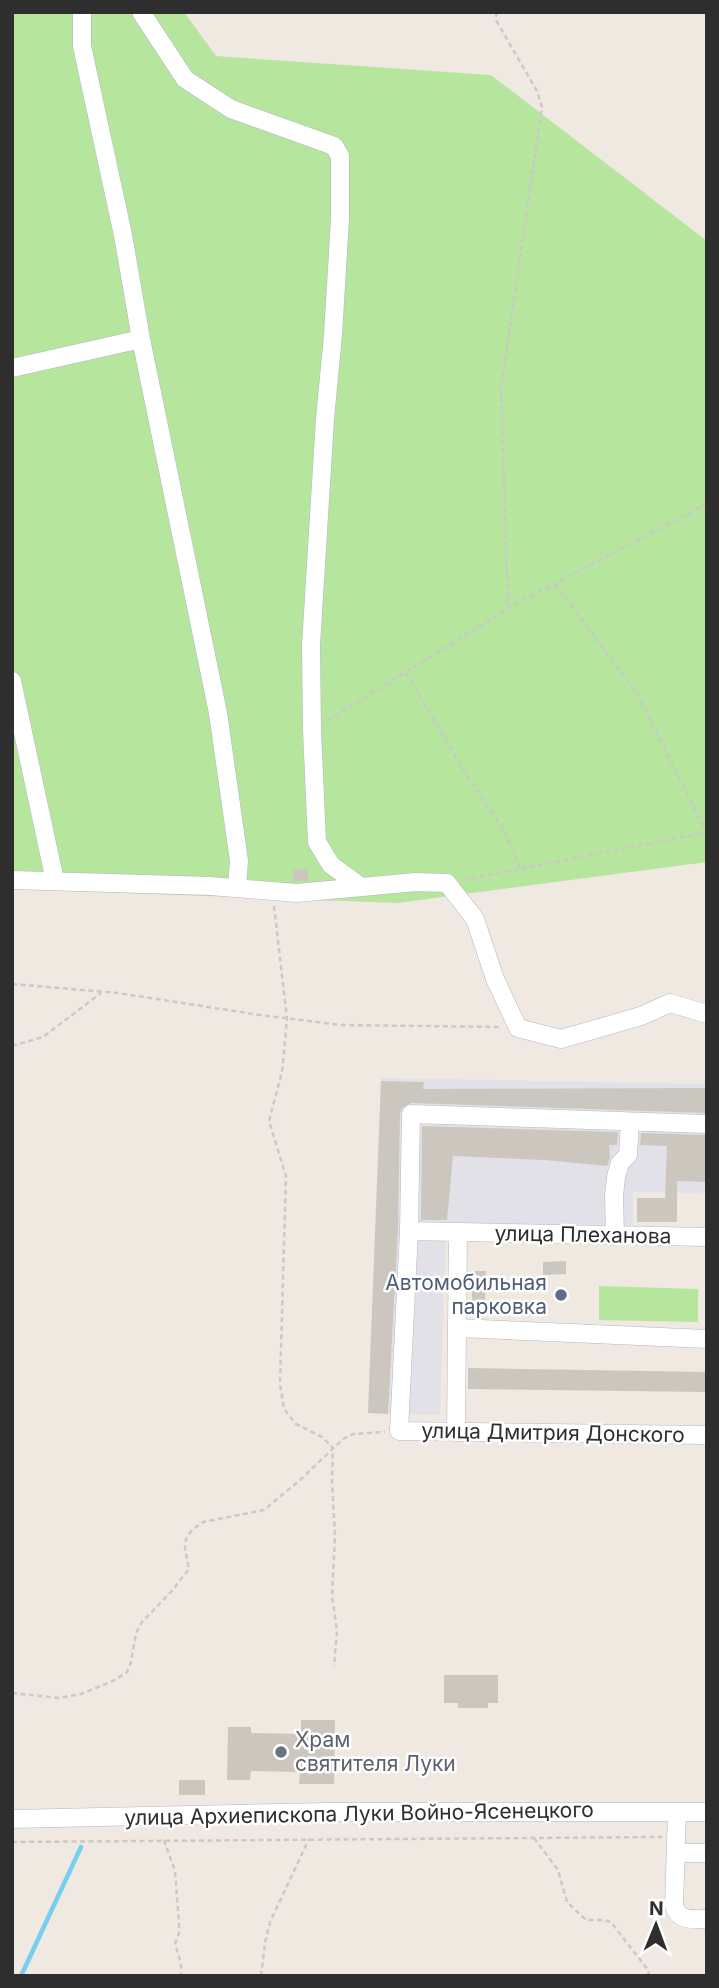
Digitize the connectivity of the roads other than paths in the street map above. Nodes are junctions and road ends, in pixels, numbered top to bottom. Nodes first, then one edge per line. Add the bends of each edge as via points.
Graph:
1 (82, 12) edge
2 (141, 12) edge
3 (141, 339) junction
4 (12, 368) edge
5 (12, 681) edge
6 (12, 880) edge
7 (55, 881) junction
8 (360, 886) junction
9 (236, 887) junction
10 (707, 1014) edge
11 (630, 1122) junction
12 (707, 1124) edge
13 (409, 1231) junction
14 (458, 1233) junction
15 (615, 1236) junction
16 (707, 1237) edge
17 (457, 1328) junction
18 (707, 1339) edge
19 (456, 1432) junction
20 (707, 1435) edge
21 (677, 1812) junction
22 (707, 1812) edge
23 (12, 1819) edge
24 (676, 1845) junction
25 (707, 1853) edge
26 (707, 1919) edge

1 - 3 street via 82,46
2 - 8 street via 185,79 231,108 334,146 340,156 341,219 311,645 312,730 317,842 331,865
3 - 4 street
3 - 9 street via 218,713 239,861
5 - 7 street
6 - 7 street
7 - 9 street
8 - 9 street via 298,892
8 - 10 street via 447,883 475,919 495,979 519,1028 561,1039 670,1003
11 - 12 street
11 - 13 street via 411,1114
11 - 15 street via 628,1155 620,1163 614,1196
13 - 14 street, улица Плеханова
13 - 19 street, улица Дмитрия Донского via 399,1432
14 - 15 street, улица Плеханова
14 - 17 street
15 - 16 street, улица Плеханова
17 - 18 street
17 - 19 street
19 - 20 street, улица Дмитрия Донского
21 - 22 street, улица Архиепископа Луки Войно-Ясенецкого
21 - 23 street, улица Архиепископа Луки Войно-Ясенецкого via 324,1812
21 - 24 street
24 - 25 street
24 - 26 street via 676,1912 685,1919

